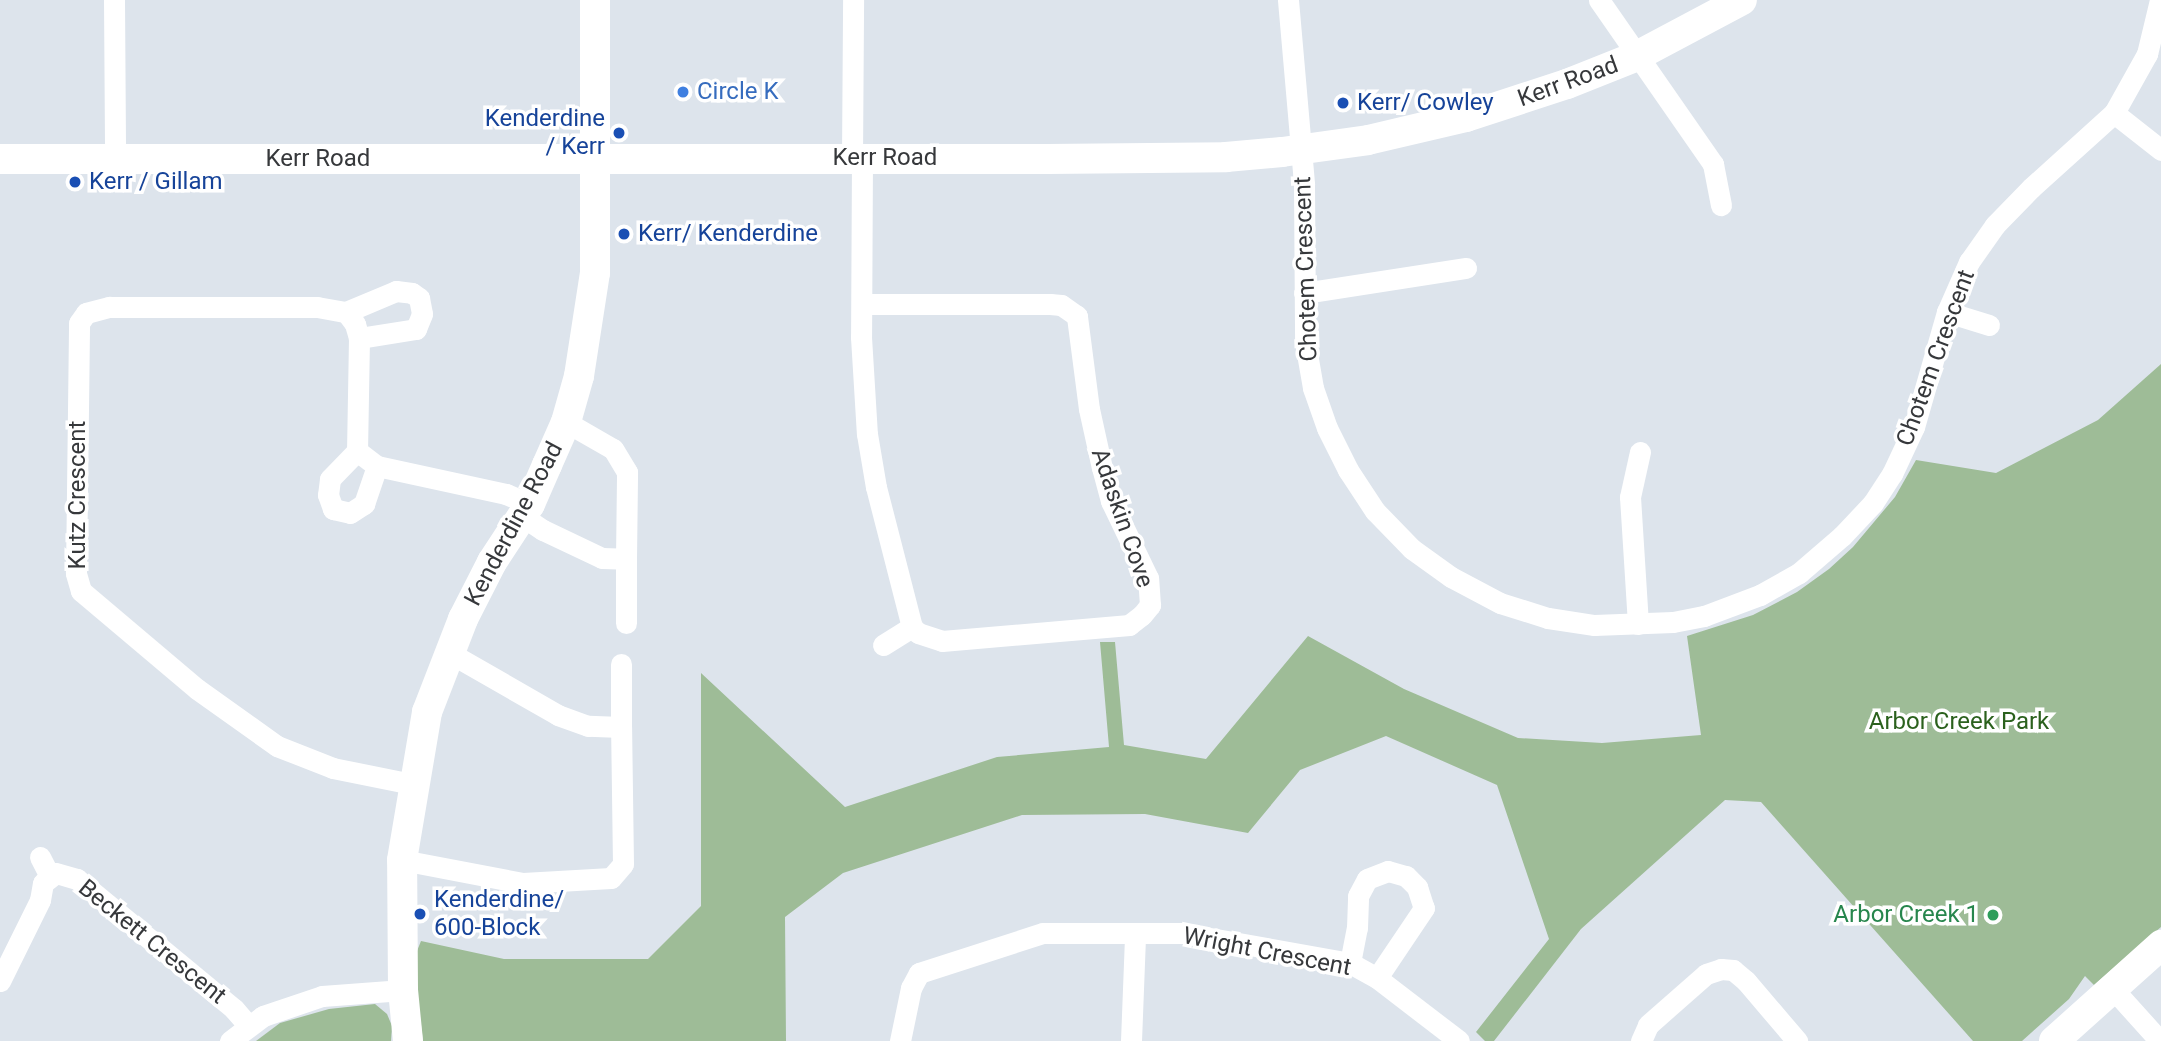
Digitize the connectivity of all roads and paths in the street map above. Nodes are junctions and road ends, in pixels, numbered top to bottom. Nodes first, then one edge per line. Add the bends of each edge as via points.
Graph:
1 (114, 0) edge
2 (595, 0) edge
3 (853, 0) edge
4 (1288, 0) edge
5 (1599, 0) edge
6 (1742, 0) edge
7 (2160, 0) edge
8 (1635, 57) junction
9 (2114, 113) junction
10 (1301, 150) junction
11 (2161, 150) edge
12 (115, 158) junction
13 (857, 158) junction
14 (0, 159) edge
15 (594, 159) junction
16 (1721, 205) dead end
17 (1466, 268) dead end
18 (1304, 293) junction
19 (862, 304) junction
20 (346, 312) junction
21 (1947, 312) junction
22 (1989, 324) dead end
23 (359, 338) junction
24 (566, 422) junction
25 (358, 451) junction
26 (1640, 452) dead end
27 (377, 466) junction
28 (526, 510) junction
29 (626, 559) junction
30 (625, 623) dead end
31 (1638, 624) junction
32 (912, 626) junction
33 (883, 645) dead end
34 (448, 652) junction
35 (621, 664) dead end
36 (621, 727) junction
37 (412, 784) junction
38 (40, 857) dead end
39 (402, 860) junction
40 (50, 877) junction
41 (1135, 934) junction
42 (2161, 946) edge
43 (1350, 963) junction
44 (1377, 978) junction
45 (0, 981) edge
46 (403, 990) junction
47 (2114, 990) junction
48 (248, 1025) junction
49 (230, 1041) edge
50 (408, 1041) edge
51 (900, 1041) edge
52 (1131, 1041) edge
53 (1459, 1041) edge
54 (1641, 1041) edge
55 (1797, 1041) edge
56 (2054, 1041) edge
57 (2160, 1041) edge

1 - 12 street
2 - 15 street, Kenderdine Road
3 - 13 street
4 - 10 street, Chotem Crescent
5 - 8 street
6 - 8 street, Kerr Road
7 - 9 street, Chotem Crescent via 2147,54
8 - 10 street, Kerr Road via 1466,117
8 - 16 street via 1653,75 1713,164
9 - 11 street
9 - 21 street, Chotem Crescent via 1995,225 1969,262
10 - 13 street, Kerr Road via 1226,157
10 - 18 street, Chotem Crescent
12 - 14 street, Kerr Road
12 - 15 street, Kerr Road
13 - 15 street, Kerr Road
13 - 19 street
15 - 24 street, Kenderdine Road via 595,273 579,376
17 - 18 street
18 - 31 street, Chotem Crescent via 1305,342 1326,428 1375,512 1412,550 1451,578 1500,603 1571,622
19 - 32 street via 870,454
19 - 32 street, Adaskin Cove via 1050,304 1061,305 1077,316 1088,409 1102,468 1111,501 1148,578 1150,605 1129,625 942,641 918,633
20 - 23 street
20 - 23 street via 396,291 419,298 422,314 416,328
20 - 37 street, Kutz Crescent via 317,307 109,307 86,313 79,323 76,573 87,598 259,735 313,762
21 - 22 street
21 - 31 street, Chotem Crescent via 1903,451 1873,503 1842,536 1799,573 1760,594 1704,616
23 - 25 street
24 - 28 street, Kenderdine Road
24 - 29 street via 613,449 627,472
25 - 27 street
25 - 27 street via 330,479 328,495 333,509 350,513 364,504
26 - 31 street via 1630,498
27 - 28 street via 506,494
28 - 29 street via 543,530 602,558
28 - 34 street, Kenderdine Road via 492,562
29 - 30 street
32 - 33 street
34 - 36 street via 558,715 589,726
34 - 37 street, Kenderdine Road via 427,712
35 - 36 street
36 - 39 street via 623,864 611,878 523,883
37 - 39 street, Kenderdine Road
38 - 40 street, Beckett Crescent
39 - 46 street, Kenderdine Road
40 - 45 street, Beckett Crescent via 43,883 40,900
40 - 48 street, Beckett Crescent via 56,873 77,878
41 - 43 street, Wright Crescent via 1182,933
41 - 51 street, Wright Crescent via 1043,933 919,973 911,988
41 - 52 street
42 - 47 street
43 - 44 street, Wright Crescent
43 - 44 street via 1358,896 1367,878 1388,872 1406,876 1424,908
44 - 53 street, Wright Crescent
46 - 48 street via 322,996
46 - 50 street, Kenderdine Road
47 - 56 street
47 - 57 street
48 - 49 street
54 - 55 street via 1648,1025 1706,974 1721,969 1732,970 1746,981

